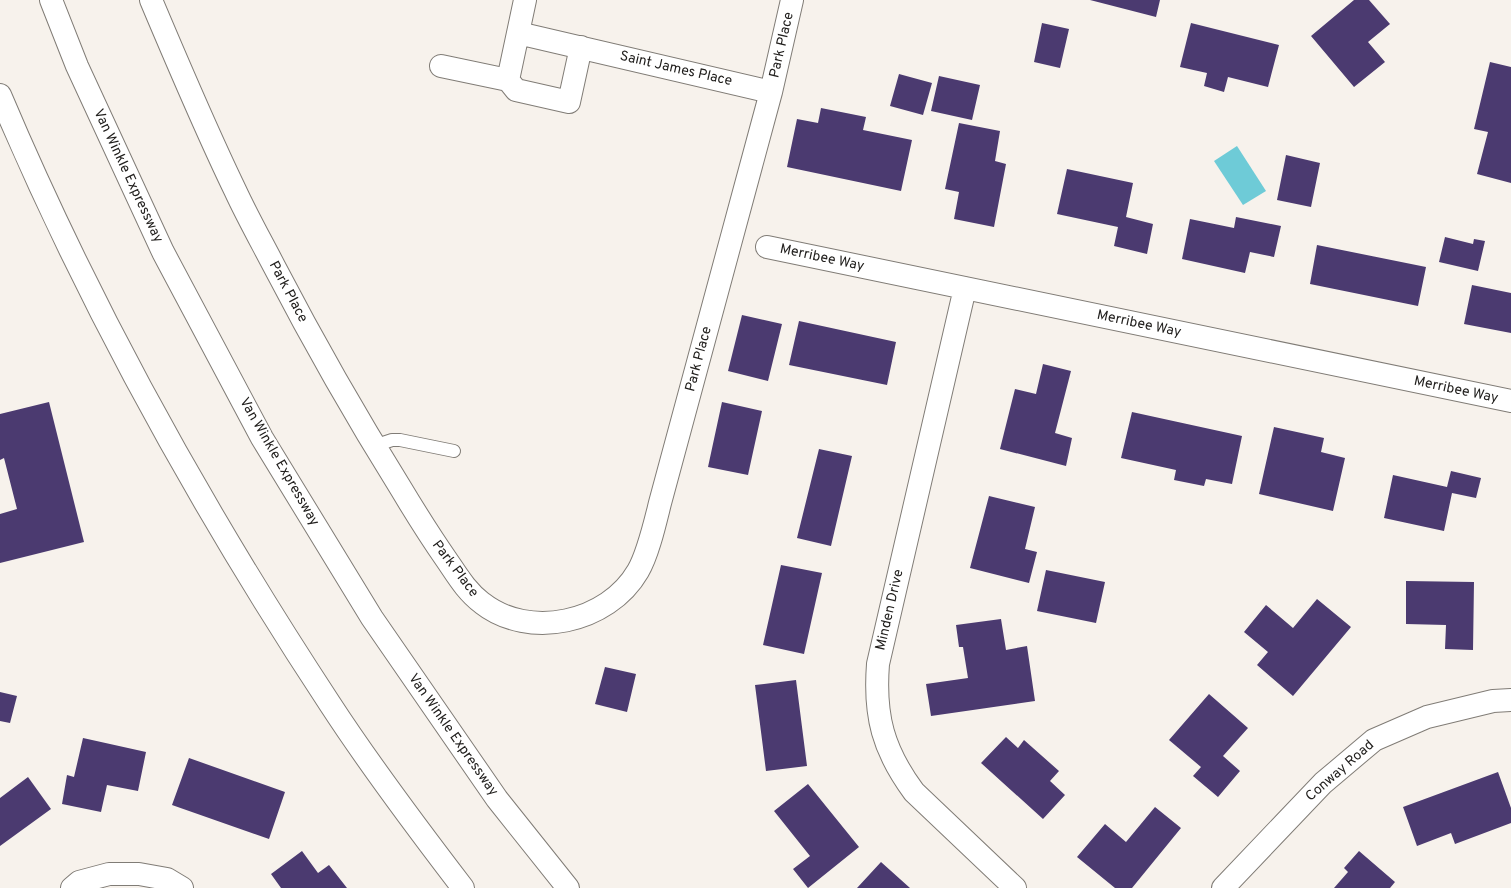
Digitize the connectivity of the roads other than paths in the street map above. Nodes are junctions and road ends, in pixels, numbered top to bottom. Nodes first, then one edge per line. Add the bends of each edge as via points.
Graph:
1 (51, 0) edge
2 (151, 0) edge
3 (525, 0) edge
4 (792, 0) edge
5 (518, 33) junction
6 (580, 47) junction
7 (441, 66) dead end
8 (508, 80) junction
9 (771, 92) junction
10 (0, 95) edge
11 (767, 247) dead end
12 (965, 288) junction
13 (1511, 401) edge
14 (374, 446) junction
15 (454, 451) dead end
16 (1511, 700) edge
17 (72, 888) edge
18 (182, 888) edge
19 (463, 888) edge
20 (568, 888) edge
21 (1014, 888) edge
22 (1223, 888) edge

1 - 20 street, Van Winkle Expressway via 77,66 163,252 262,438 372,618 497,799
2 - 14 street, Park Place via 235,192 302,320
3 - 5 street
4 - 9 street, Park Place
5 - 6 street, Saint James Place
5 - 8 street
6 - 8 street via 569,102 516,90
6 - 9 street, Saint James Place
7 - 8 street
9 - 14 street, Park Place via 656,516 638,570 618,594 595,611 560,622 522,622 488,608 471,594 462,582
10 - 19 street via 83,277 158,421 240,565 331,706
11 - 12 street, Merribee Way
12 - 13 street, Merribee Way
12 - 21 street, Minden Drive via 878,664 877,710 890,753 914,792
14 - 15 lane via 400,440
16 - 22 street, Conway Road via 1493,701 1427,717 1374,740 1323,783
17 - 18 street via 79,882 110,874 139,874 167,879

